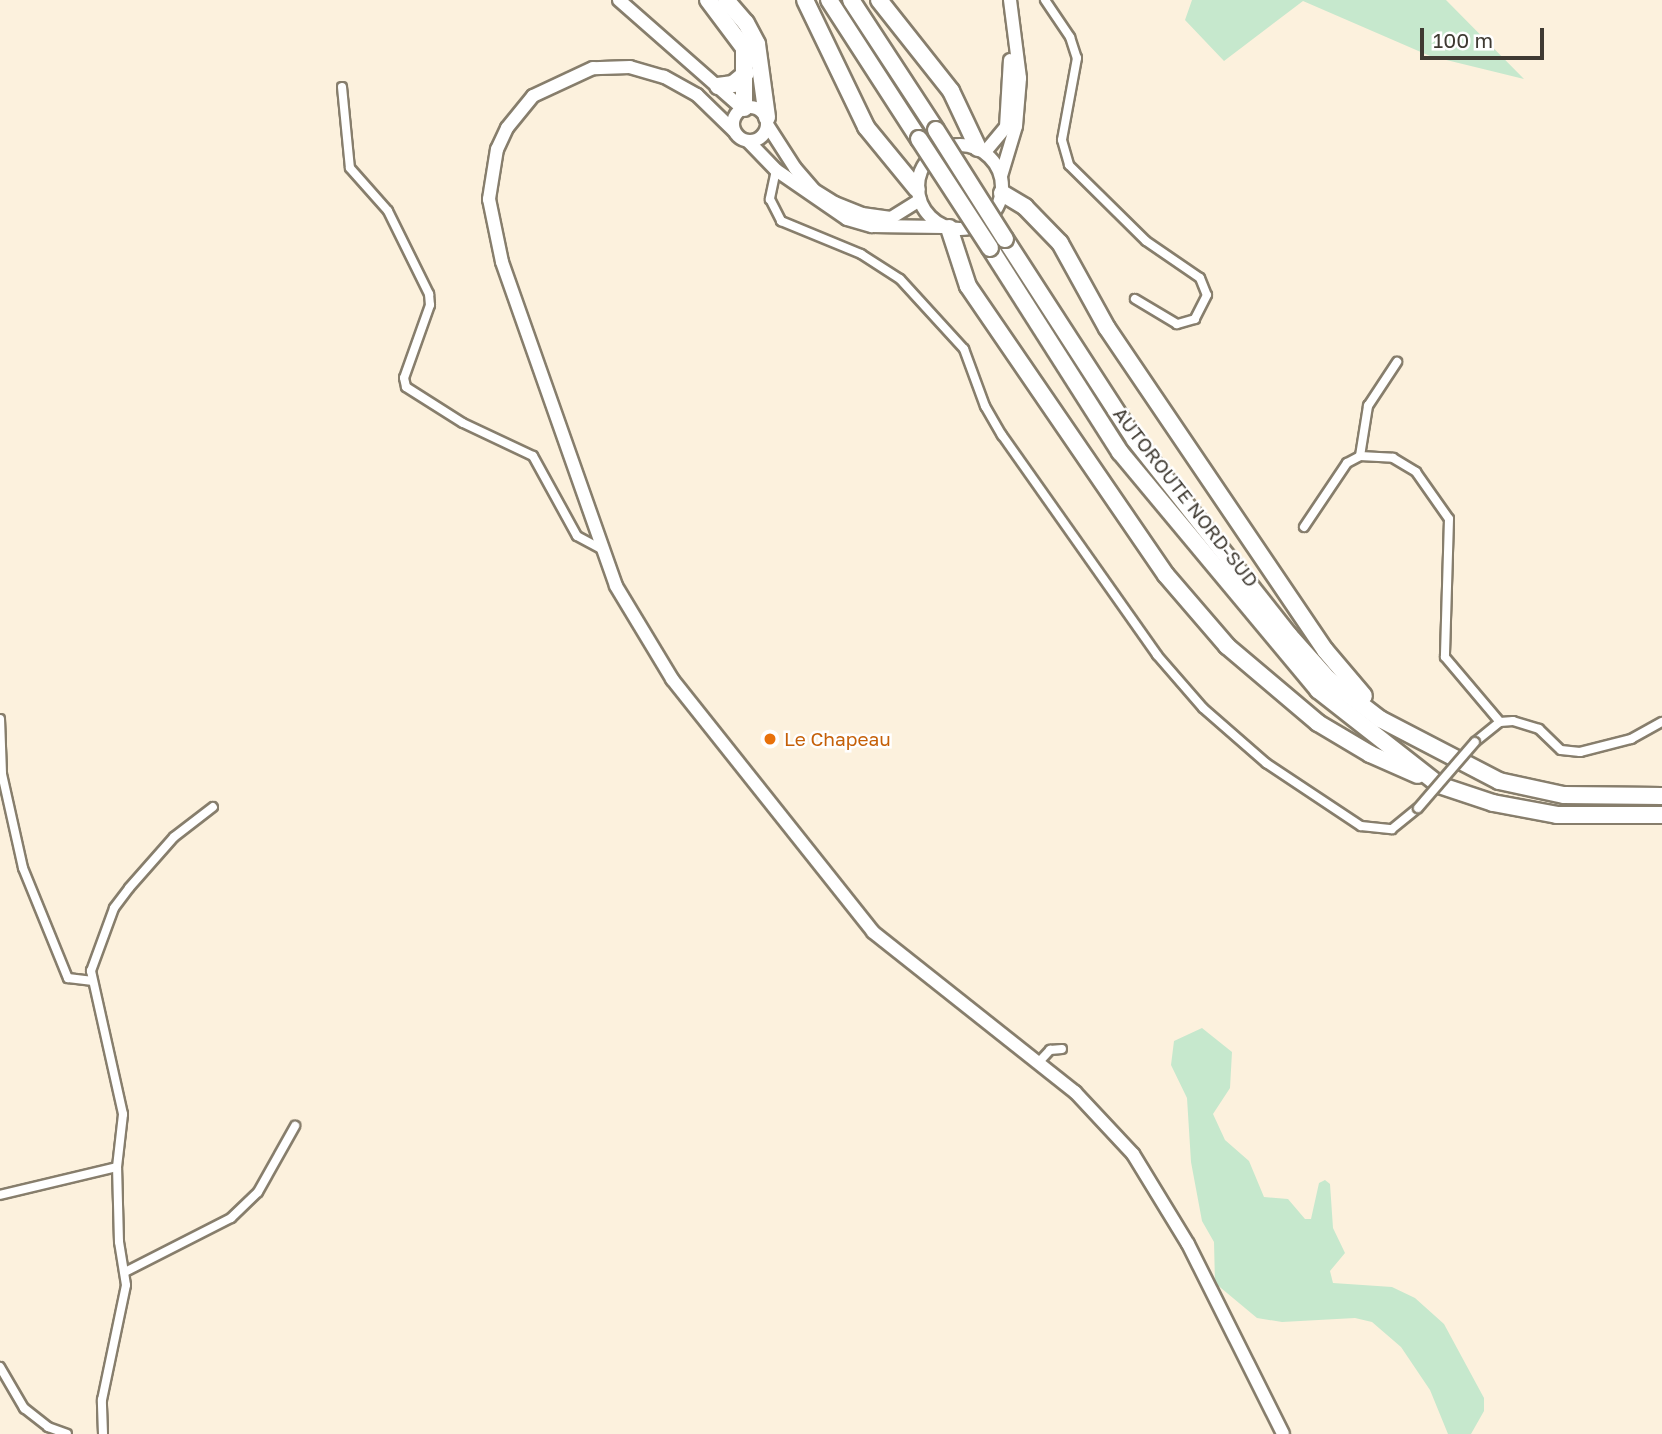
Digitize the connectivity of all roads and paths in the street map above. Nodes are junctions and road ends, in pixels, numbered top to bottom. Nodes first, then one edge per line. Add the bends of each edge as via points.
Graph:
1 (619, 0) edge
2 (708, 0) edge
3 (726, 0) edge
4 (805, 0) edge
5 (828, 0) edge
6 (851, 0) edge
7 (879, 0) edge
8 (1008, 0) edge
9 (1045, 0) edge
10 (746, 73) junction
11 (342, 86) dead end
12 (719, 86) junction
13 (710, 107) junction
14 (739, 111) junction
15 (767, 122) junction
16 (734, 131) junction
17 (748, 141) junction
18 (981, 150) junction
19 (776, 170) junction
20 (1002, 171) junction
21 (1002, 193) junction
22 (919, 194) junction
23 (1025, 207) junction
24 (947, 227) junction
25 (1135, 299) dead end
26 (1397, 362) dead end
27 (1360, 456) junction
28 (1304, 527) dead end
29 (601, 549) junction
30 (0, 719) edge
31 (1500, 722) junction
32 (1662, 722) edge
33 (1441, 754) junction
34 (1439, 785) junction
35 (1662, 796) edge
36 (213, 807) dead end
37 (1662, 815) edge
38 (91, 981) junction
39 (1062, 1049) dead end
40 (1038, 1063) junction
41 (295, 1126) dead end
42 (117, 1167) junction
43 (0, 1195) edge
44 (125, 1272) junction
45 (0, 1367) edge
46 (67, 1434) edge
47 (103, 1434) edge
48 (1283, 1434) edge

1 - 12 main road
2 - 10 highway via 740,40
3 - 15 highway via 757,44
4 - 22 highway via 866,127
5 - 34 highway, AUTOROUTE NORD-SUD, bridge via 1120,452 1276,645 1318,690
6 - 33 highway, AUTOROUTE NORD-SUD, bridge via 1135,440 1328,679 1380,719
7 - 18 highway via 951,91
8 - 18 main road via 1009,117 1000,139
8 - 20 main road via 1020,78 1016,126
9 - 25 street via 1070,37 1077,58 1062,140 1069,165 1146,241 1200,278 1207,295 1195,319 1177,324
10 - 12 highway via 733,84
10 - 14 highway
11 - 29 street via 350,169 388,211 429,294 430,304 404,378 406,387 463,424 533,456 577,536
12 - 14 main road
13 - 14 main road
13 - 16 main road
13 - 29 main road via 678,83 647,70 612,67 572,74 533,96 519,111 497,149 490,175 493,227 502,262
14 - 15 main road via 757,108
14 - 16 main road
15 - 17 main road via 761,138
15 - 22 main road via 801,175 835,203 862,214 891,218
16 - 17 main road
17 - 19 main road
18 - 20 main road
18 - 22 main road via 955,145 933,154 923,166
19 - 24 main road via 813,198 860,224
19 - 31 street, bridge via 770,199 782,221 861,254 900,279 964,349 985,406 1002,435 1157,655 1203,708 1266,763 1361,826 1392,828 1418,808 1475,742
20 - 21 main road
20 - 23 main road
21 - 23 highway
21 - 24 main road via 992,214 980,224
22 - 24 main road via 929,216
23 - 33 highway via 1060,243 1107,328 1325,650 1383,714
24 - 34 highway via 968,286 1166,575 1227,646 1318,723 1370,754
26 - 27 street via 1368,406
27 - 28 street via 1347,463
27 - 31 street via 1393,458 1405,464 1444,507 1450,532 1443,648 1451,667
29 - 40 main road via 632,620 672,678 873,932
30 - 38 street via 2,774 23,868 68,978
31 - 32 street via 1522,722 1539,729 1569,752 1631,739
33 - 35 highway, AUTOROUTE NORD-SUD via 1499,781 1564,795
34 - 37 highway, AUTOROUTE NORD-SUD via 1493,803 1558,815
36 - 38 street via 174,837 121,898 93,962
38 - 42 street via 123,1114
39 - 40 street via 1050,1050
40 - 48 main road via 1108,1126 1163,1200
41 - 44 street via 258,1192 231,1218
42 - 43 street
42 - 44 street via 119,1242
44 - 47 street via 120,1326 103,1400
45 - 46 street via 24,1408 48,1427

